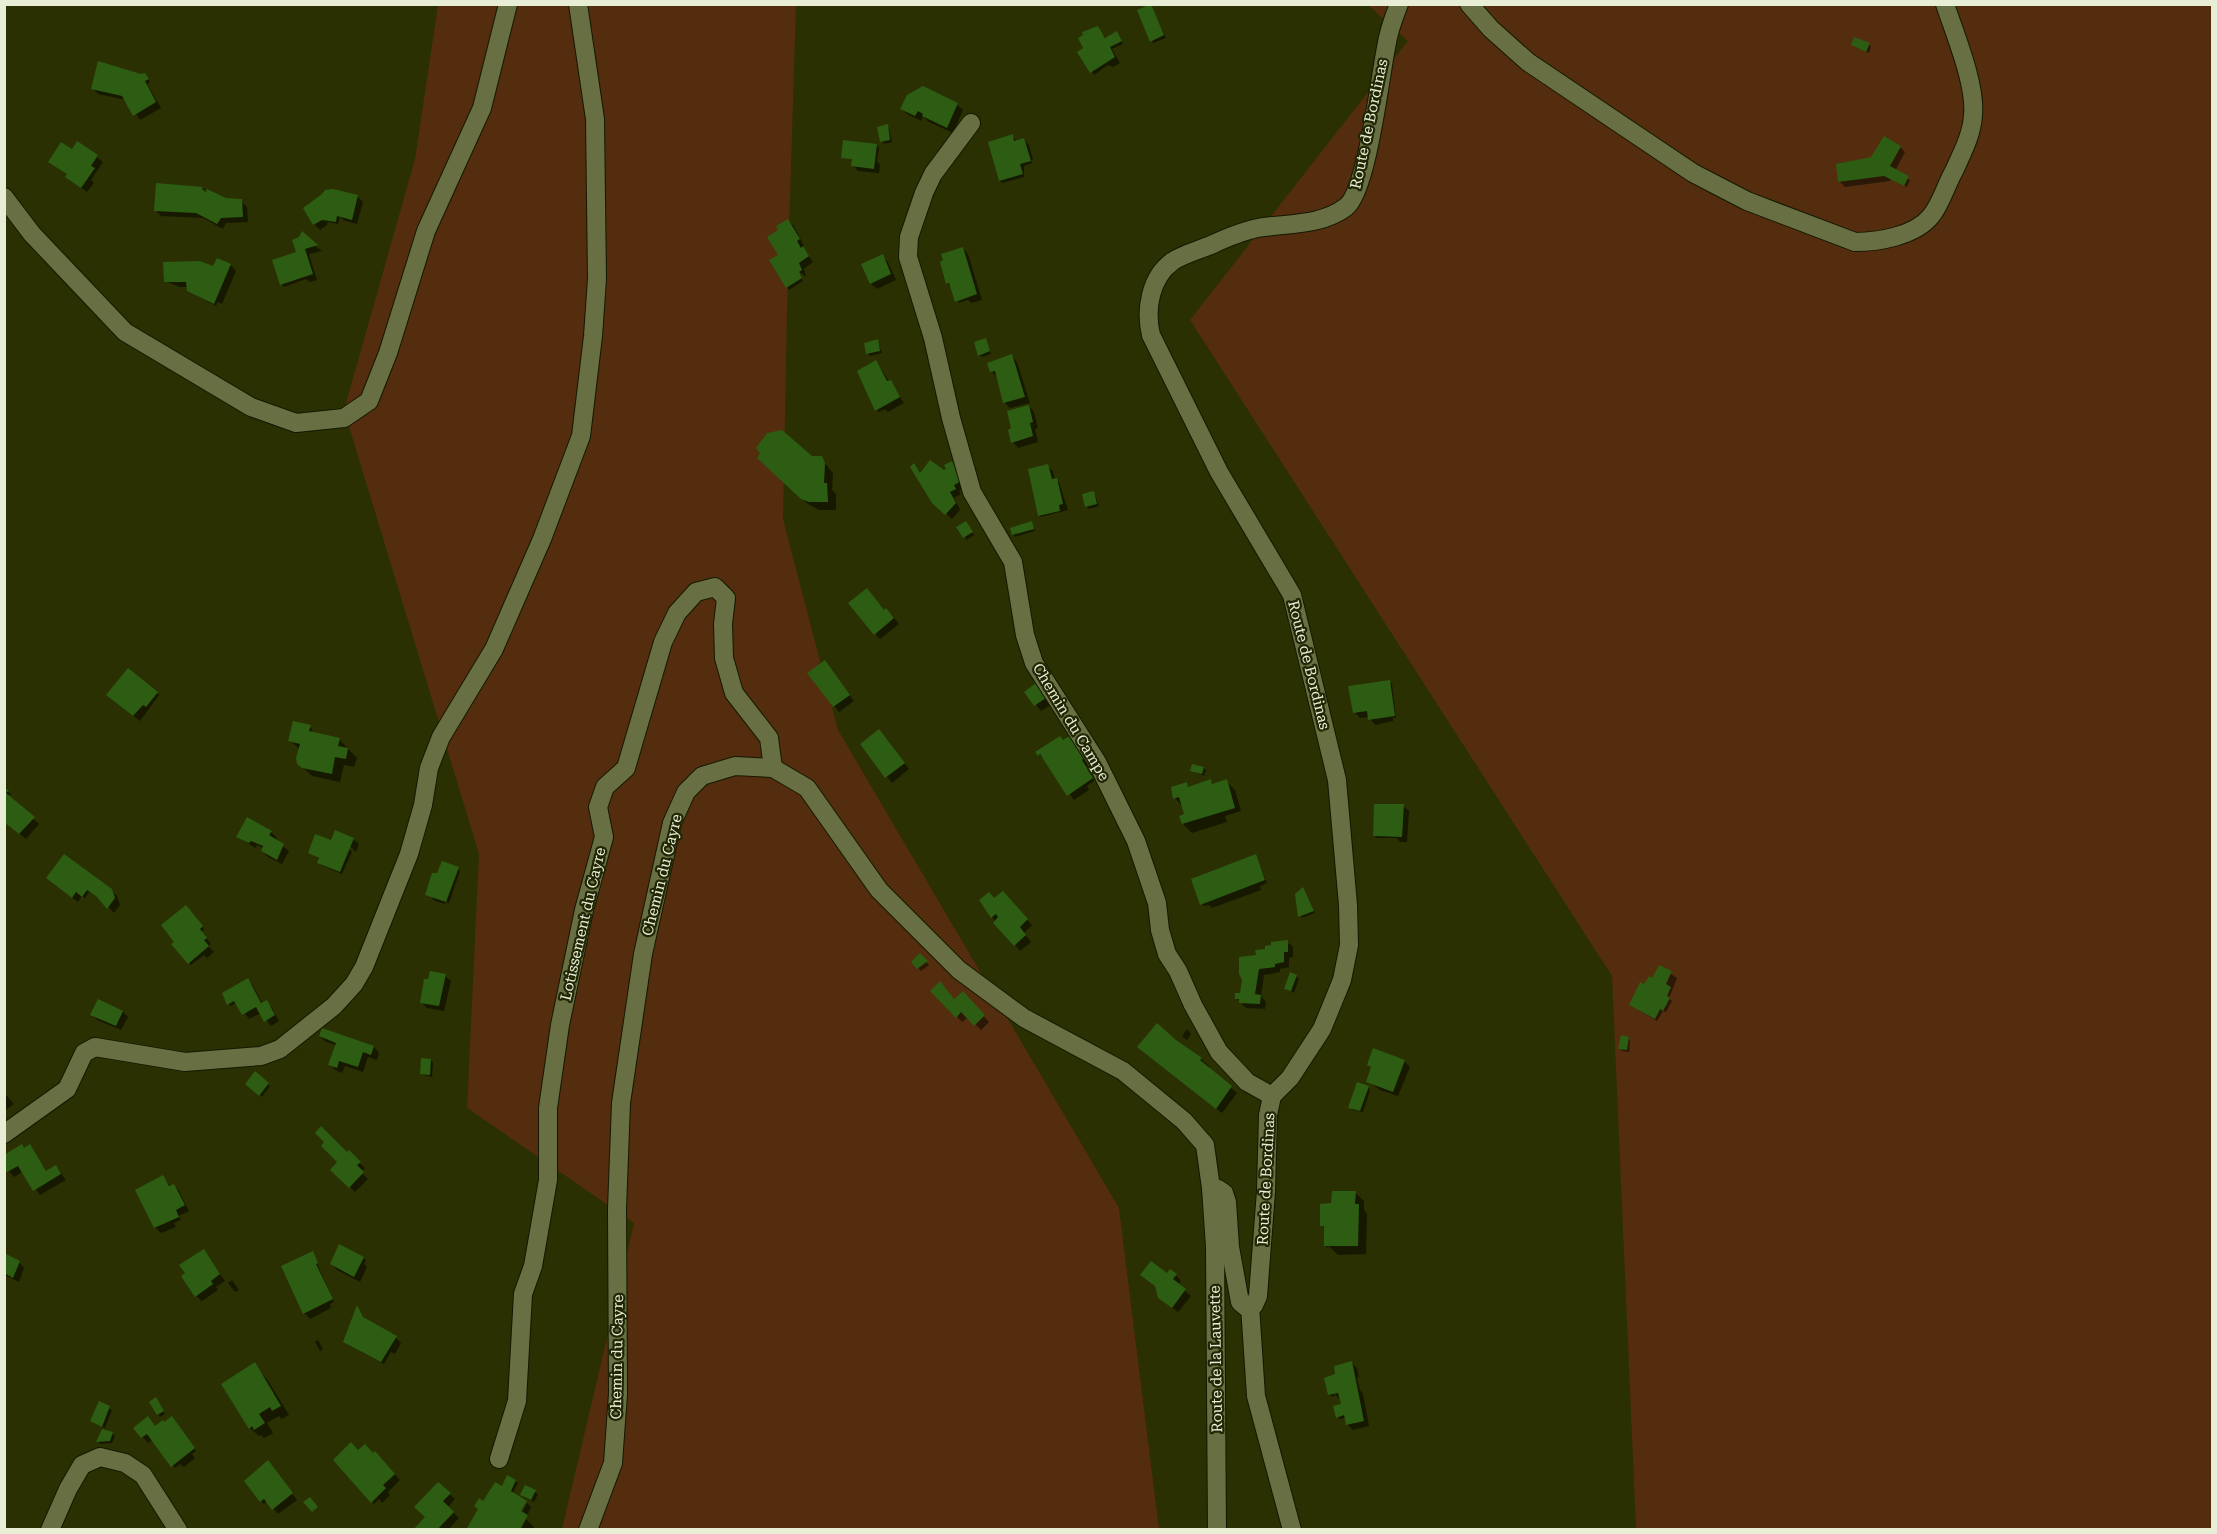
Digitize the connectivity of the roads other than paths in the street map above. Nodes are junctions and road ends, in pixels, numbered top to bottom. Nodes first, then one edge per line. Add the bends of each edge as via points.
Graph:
1 (508, 4) edge
2 (578, 4) edge
3 (1399, 4) edge
4 (1469, 4) edge
5 (1945, 4) edge
6 (971, 123) dead end
7 (4, 197) edge
8 (773, 768) junction
9 (1272, 1096) junction
10 (4, 1134) edge
11 (1211, 1188) junction
12 (1250, 1306) junction
13 (499, 1459) dead end
14 (50, 1530) edge
15 (178, 1530) edge
16 (588, 1530) edge
17 (1217, 1530) edge
18 (1292, 1530) edge

1 - 7 street via 482,108 426,231 369,401 344,418 296,423 251,407 125,332 32,234
2 - 10 street via 595,119 597,279 581,436 494,649 441,737 429,768 409,854 364,967 334,1006 280,1049 261,1056 185,1062 95,1047 84,1053 67,1089
3 - 9 street, Route de Bordinas via 1385,49 1382,83 1361,178 1347,206 1312,221 1241,232 1174,260 1155,282 1148,305 1151,335 1219,472 1292,596 1337,780 1349,945 1342,980 1322,1029 1290,1078
4 - 5 street via 1528,62 1693,173 1747,201 1855,242 1891,239 1931,216 1967,144 1974,114 1970,85
6 - 9 street, Chemin du Campe via 933,174 924,193 909,237 908,257 972,492 1013,562 1025,635 1034,663 1096,762 1136,841 1157,903 1167,954 1219,1052 1247,1082
8 - 11 street, Chemin du Cayre via 807,788 879,890 959,970 1024,1017 1123,1071 1184,1121 1205,1145
8 - 13 street, Lotissement du Cayre via 769,738 734,693 724,658 726,598 715,587 696,592 677,613 663,642 626,768 605,787 598,807 604,837 560,1025 548,1108 548,1180 523,1294 516,1401
8 - 16 street, Chemin du Cayre via 735,766 702,776 686,792 672,823 644,954 621,1103 615,1440 613,1463
9 - 12 street, Route de Bordinas via 1258,1296
11 - 12 street via 1224,1193 1240,1302
11 - 17 street, Route de la Lauvette
12 - 18 street via 1256,1396
14 - 15 street via 82,1466 99,1457 124,1463 143,1475

